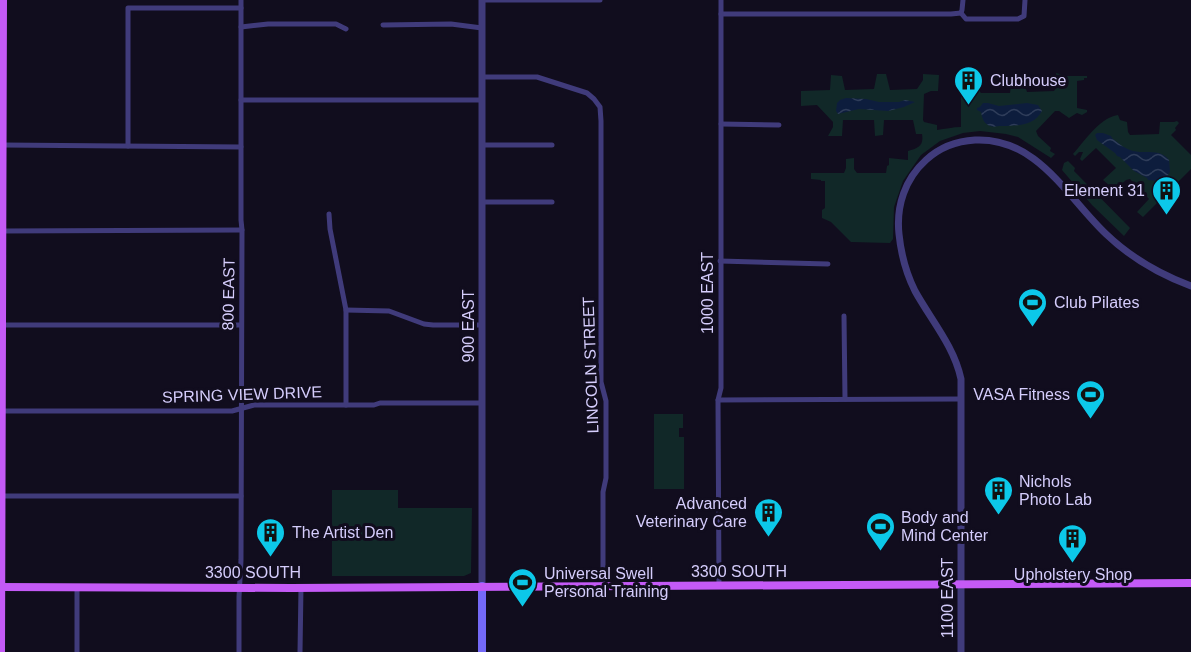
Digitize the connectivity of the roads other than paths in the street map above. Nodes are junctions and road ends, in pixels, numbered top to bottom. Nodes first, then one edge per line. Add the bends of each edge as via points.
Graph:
1 (3, 0) edge
2 (241, 0) edge
3 (482, 0) edge
4 (600, 0) edge
5 (721, 0) edge
6 (963, 0) edge
7 (1025, 0) edge
8 (241, 8) junction
9 (961, 12) junction
10 (721, 14) junction
11 (383, 25) dead end
12 (241, 27) junction
13 (482, 28) junction
14 (346, 29) dead end
15 (482, 77) junction
16 (242, 100) junction
17 (482, 100) junction
18 (721, 124) junction
19 (779, 125) dead end
20 (3, 145) junction
21 (482, 145) junction
22 (552, 145) dead end
23 (128, 146) junction
24 (241, 147) junction
25 (1, 190) edge
26 (482, 202) junction
27 (552, 202) dead end
28 (329, 214) dead end
29 (242, 230) junction
30 (2, 231) junction
31 (720, 261) junction
32 (828, 264) dead end
33 (1191, 286) edge
34 (346, 310) junction
35 (844, 316) dead end
36 (2, 325) junction
37 (241, 325) junction
38 (482, 325) junction
39 (845, 399) junction
40 (962, 399) junction
41 (718, 400) junction
42 (482, 403) junction
43 (346, 405) junction
44 (242, 408) junction
45 (2, 411) junction
46 (2, 496) junction
47 (241, 496) junction
48 (1191, 583) edge
49 (719, 585) junction
50 (961, 585) junction
51 (482, 586) junction
52 (603, 586) junction
53 (1, 587) edge
54 (77, 587) junction
55 (241, 587) junction
56 (300, 587) junction
57 (1, 652) edge
58 (77, 652) edge
59 (239, 652) edge
60 (300, 652) edge
61 (482, 652) edge
62 (961, 652) edge

1 - 20 main road
2 - 8 street, 800 EAST
3 - 4 street
3 - 13 street, 900 EAST
5 - 10 street, 1000 EAST
6 - 9 street
7 - 9 street via 1024,16 1018,19 966,19
8 - 12 street, 800 EAST
8 - 23 street via 128,8
9 - 10 street
10 - 18 street, 1000 EAST
11 - 13 street via 451,24
12 - 14 street via 336,24
12 - 16 street, 800 EAST
13 - 15 street, 900 EAST
15 - 17 street, 900 EAST
15 - 52 street, LINCOLN STREET via 537,77 587,93 600,107 601,382 606,401
16 - 17 street
16 - 24 street, 800 EAST
17 - 21 street, 900 EAST
18 - 19 street
18 - 31 street, 1000 EAST
20 - 23 street
20 - 25 main road
21 - 22 street
21 - 26 street, 900 EAST
23 - 24 street
24 - 29 street, 800 EAST
25 - 30 main road
26 - 27 street
26 - 38 street, 900 EAST
28 - 34 street
29 - 30 street
29 - 37 street, 800 EAST
30 - 36 main road
31 - 32 street
31 - 41 street, 1000 EAST
33 - 40 street, 1100 EAST via 1126,252 1045,167 1016,147 983,139 961,141 940,150 916,170 904,190 899,232 908,276 956,361
34 - 38 street via 390,311 433,325
34 - 43 street
35 - 39 street
36 - 37 street
36 - 45 main road
37 - 44 street, 800 EAST
38 - 42 street, 900 EAST
39 - 40 street
39 - 41 street
40 - 50 street, 1100 EAST
41 - 49 street, 1000 EAST
42 - 43 street, SPRING VIEW DRIVE
42 - 51 street, 900 EAST
43 - 44 street, SPRING VIEW DRIVE
44 - 45 street, SPRING VIEW DRIVE
44 - 47 street, 800 EAST
45 - 46 main road
46 - 47 street
46 - 53 main road
47 - 55 street, 800 EAST
48 - 50 main road, 3300 SOUTH
49 - 50 main road, 3300 SOUTH
49 - 52 main road, 3300 SOUTH
50 - 62 street, 1100 EAST
51 - 52 main road, 3300 SOUTH
51 - 56 main road, 3300 SOUTH
51 - 61 main road, 900 EAST
53 - 54 main road, 3300 SOUTH
53 - 57 main road
54 - 55 main road, 3300 SOUTH
54 - 58 street
55 - 56 main road, 3300 SOUTH
55 - 59 street, 800 EAST
56 - 60 street

